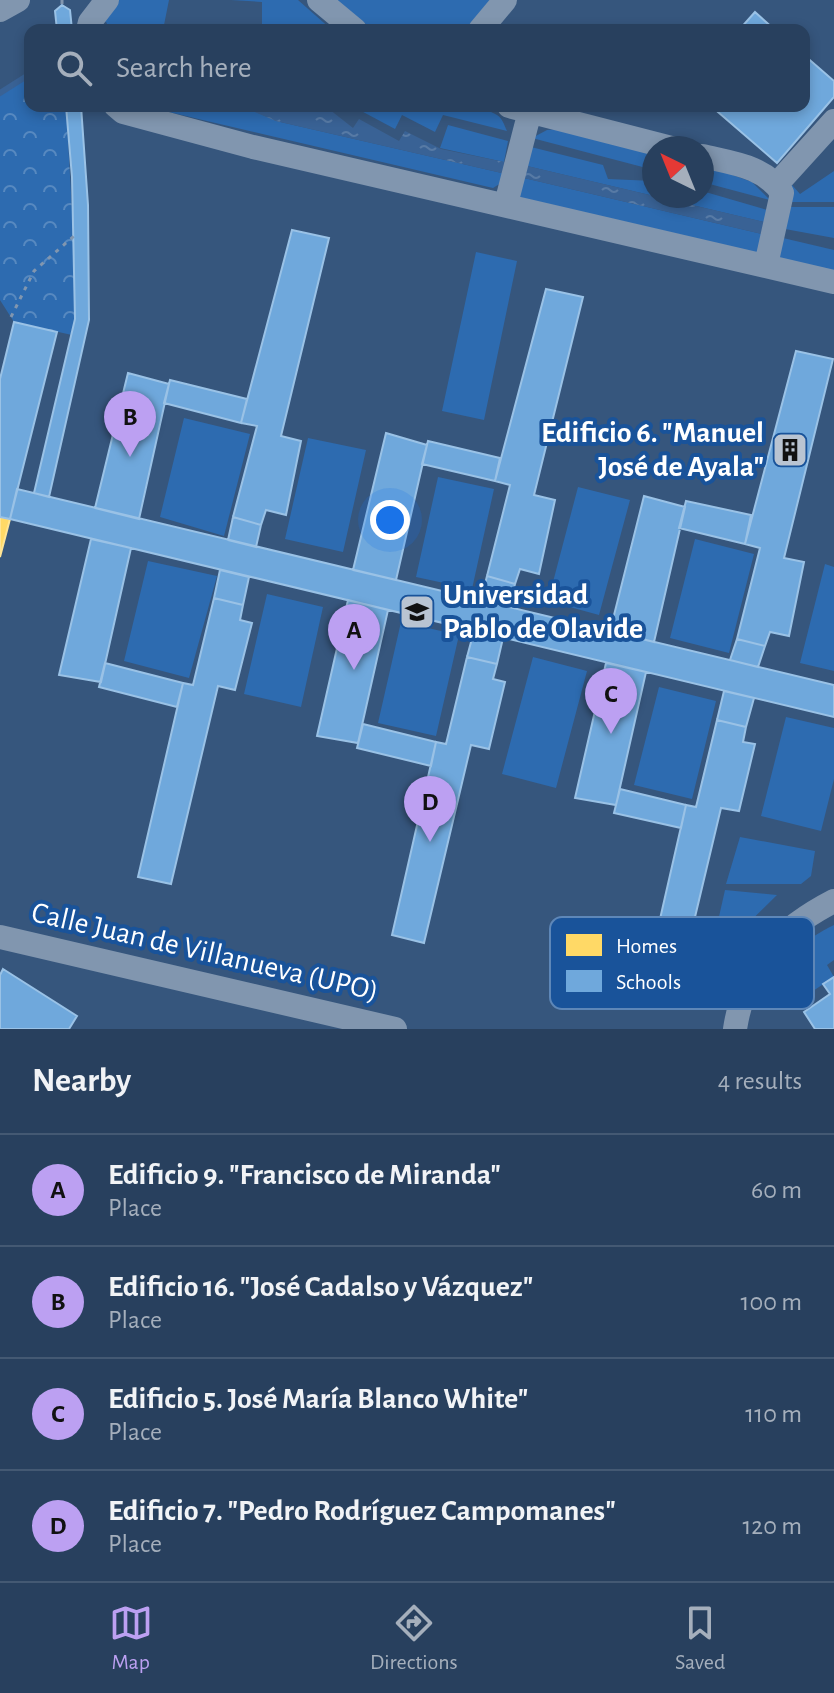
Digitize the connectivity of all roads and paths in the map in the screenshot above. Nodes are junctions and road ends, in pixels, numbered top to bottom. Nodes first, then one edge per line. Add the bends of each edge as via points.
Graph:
1 (18, 0) edge
2 (319, 0) edge
3 (505, 0) edge
4 (0, 10) edge
5 (348, 24) edge
6 (485, 24) edge
7 (130, 112) edge
8 (520, 112) edge
9 (532, 112) edge
10 (834, 121) edge
11 (642, 140) edge
12 (714, 159) edge
13 (777, 184) junction
14 (506, 204) junction
15 (74, 236) dead end
16 (768, 256) junction
17 (834, 282) edge
18 (11, 317) dead end
19 (834, 901) edge
20 (804, 917) edge
21 (0, 937) edge
22 (741, 1009) edge
23 (395, 1029) edge
24 (735, 1029) edge

1 - 4 street
2 - 5 street
3 - 6 street
7 - 14 street via 253,147
8 - 14 street via 519,152
9 - 11 street
10 - 13 street
12 - 13 street via 757,170
13 - 16 street via 782,193
14 - 16 street
15 - 18 path via 34,271
16 - 17 street
19 - 20 street
21 - 23 street, Calle Juan de Villanueva (UPO)
22 - 24 street

